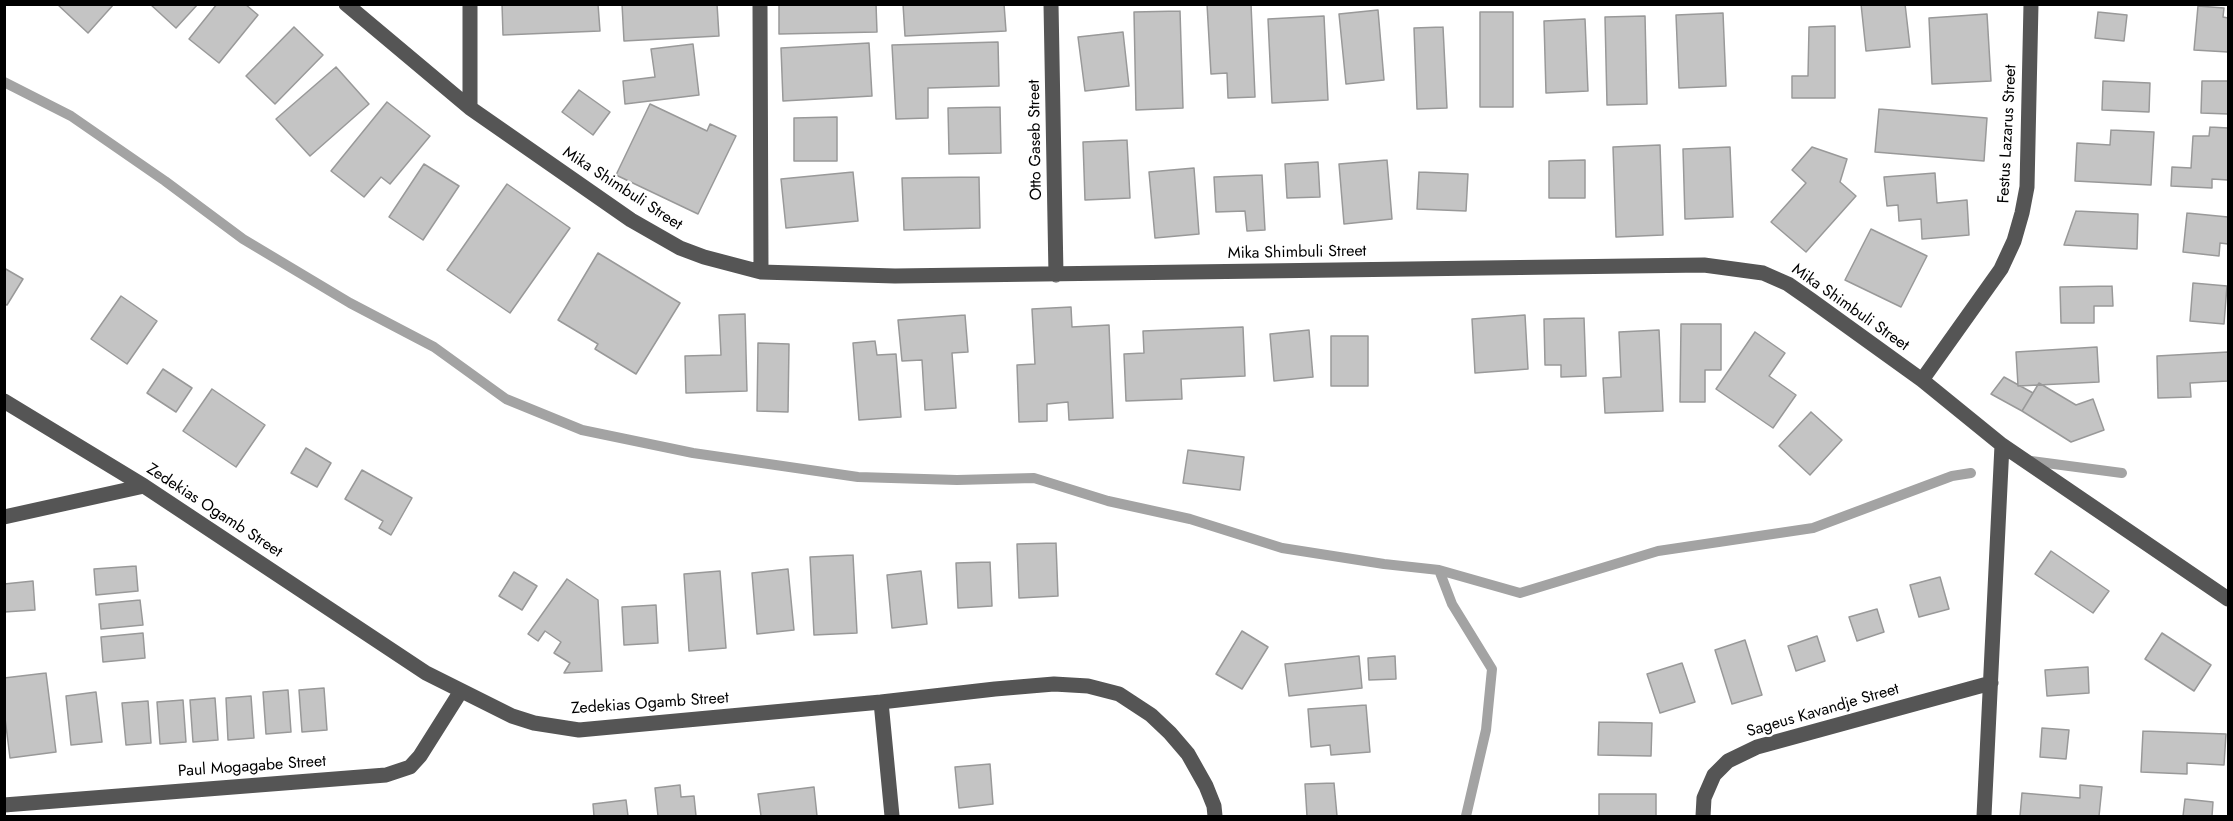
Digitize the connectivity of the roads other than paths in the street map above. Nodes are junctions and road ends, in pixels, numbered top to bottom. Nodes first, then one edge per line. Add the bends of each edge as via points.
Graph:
1 (346, 4) edge
2 (470, 4) edge
3 (760, 4) edge
4 (1051, 4) edge
5 (2031, 4) edge
6 (470, 108) junction
7 (761, 272) junction
8 (1056, 275) junction
9 (1922, 380) junction
10 (4, 401) edge
11 (2002, 445) junction
12 (144, 486) junction
13 (4, 517) edge
14 (2229, 599) edge
15 (1991, 683) junction
16 (460, 691) junction
17 (881, 702) junction
18 (4, 805) edge
19 (892, 816) edge
20 (1215, 816) edge
21 (1703, 816) edge
22 (1983, 816) edge

1 - 6 street, Mika Shimbuli Street
2 - 6 street
3 - 7 street
4 - 8 street, Otto Gaseb Street
5 - 9 street, Festus Lazarus Street via 2027,187 2014,241 2001,269
6 - 7 street, Mika Shimbuli Street via 631,220 704,257
7 - 8 street, Mika Shimbuli Street
8 - 9 street, Mika Shimbuli Street via 1704,265 1733,268 1762,273 1788,284
9 - 11 street, Mika Shimbuli Street
10 - 12 street, Zedekias Ogamb Street
11 - 14 street, Mika Shimbuli Street
11 - 15 street
12 - 13 street
12 - 16 street, Zedekias Ogamb Street via 426,673
15 - 21 street, Sageus Kavandje Street via 1757,747 1728,761 1714,776 1704,798
15 - 22 street
16 - 17 street, Zedekias Ogamb Street via 512,716 579,730
16 - 18 street, Paul Mogagabe Street via 420,756 410,767 386,775
17 - 19 street
17 - 20 street, Zedekias Ogamb Street via 1054,684 1088,686 1119,694 1151,715 1188,754 1206,786

